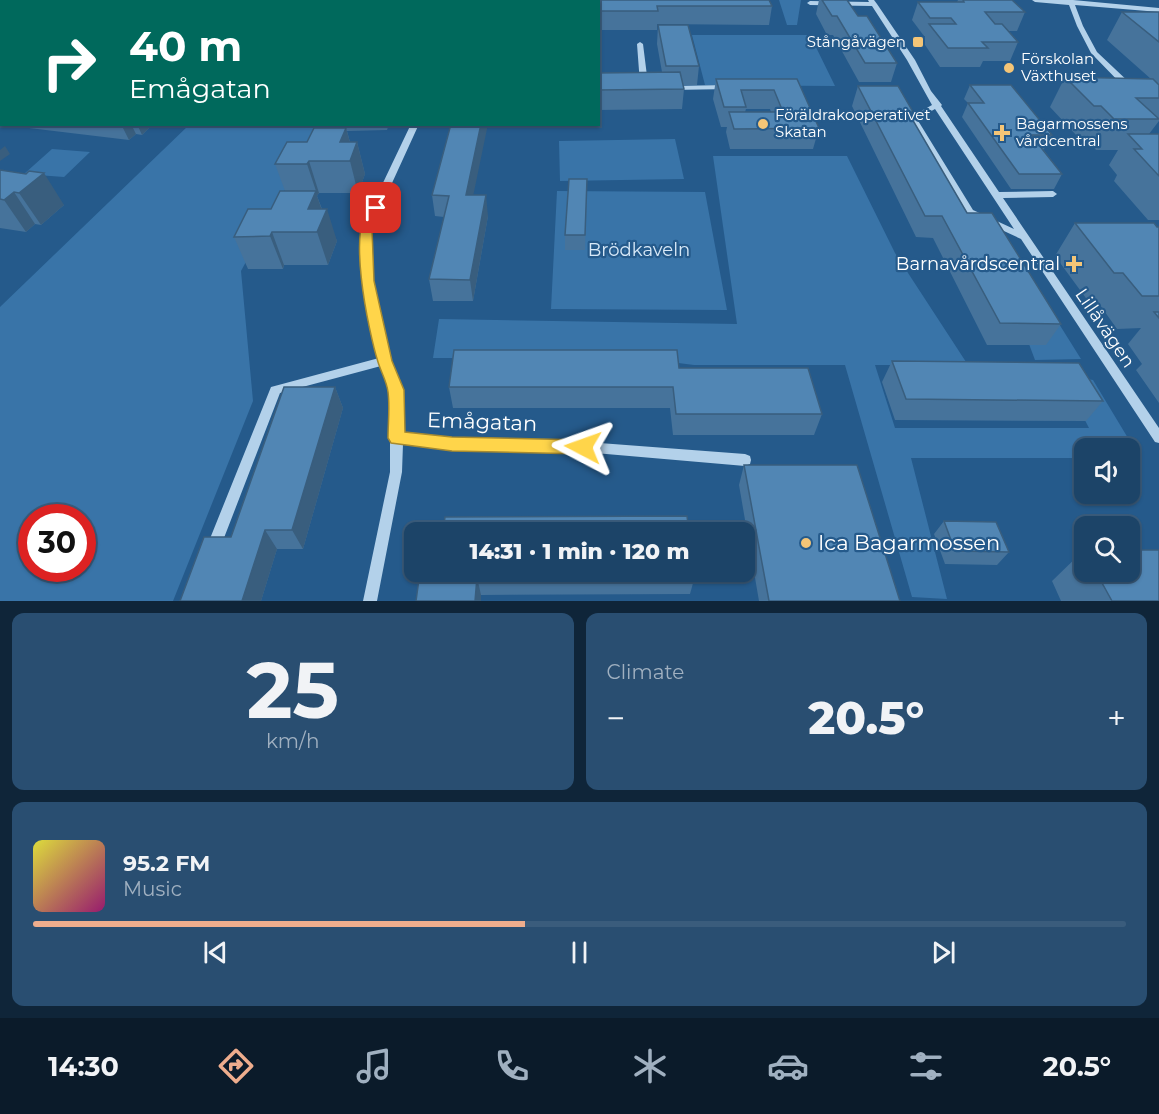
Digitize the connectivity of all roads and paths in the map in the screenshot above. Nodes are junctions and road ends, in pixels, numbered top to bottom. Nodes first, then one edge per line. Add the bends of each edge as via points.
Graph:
1 (1035, 0) edge
2 (1070, 1) edge
3 (873, 2) edge
4 (810, 3) dead end
5 (1159, 10) edge
6 (640, 44) dead end
7 (653, 86) edge
8 (663, 87) edge
9 (727, 87) edge
10 (1136, 94) edge
11 (938, 105) junction
12 (414, 126) edge
13 (1053, 194) dead end
14 (996, 195) junction
15 (1024, 237) junction
16 (385, 361) junction
17 (397, 438) junction
18 (1159, 438) edge
19 (745, 460) dead end
20 (205, 568) edge
21 (370, 601) edge

1 - 2 street
2 - 5 street
2 - 10 street via 1094,53
3 - 4 street
3 - 11 street, Lillåvägen
6 - 7 street via 640,84
8 - 9 street
11 - 14 street, Lillåvägen
11 - 15 street via 913,118 970,212
12 - 16 street via 366,229 367,281
13 - 14 street
14 - 15 street, Lillåvägen
15 - 18 street, Lillåvägen
16 - 17 street via 396,390
16 - 20 street via 275,390
17 - 19 street, Emågatan via 452,444 560,445
17 - 21 street via 396,472

